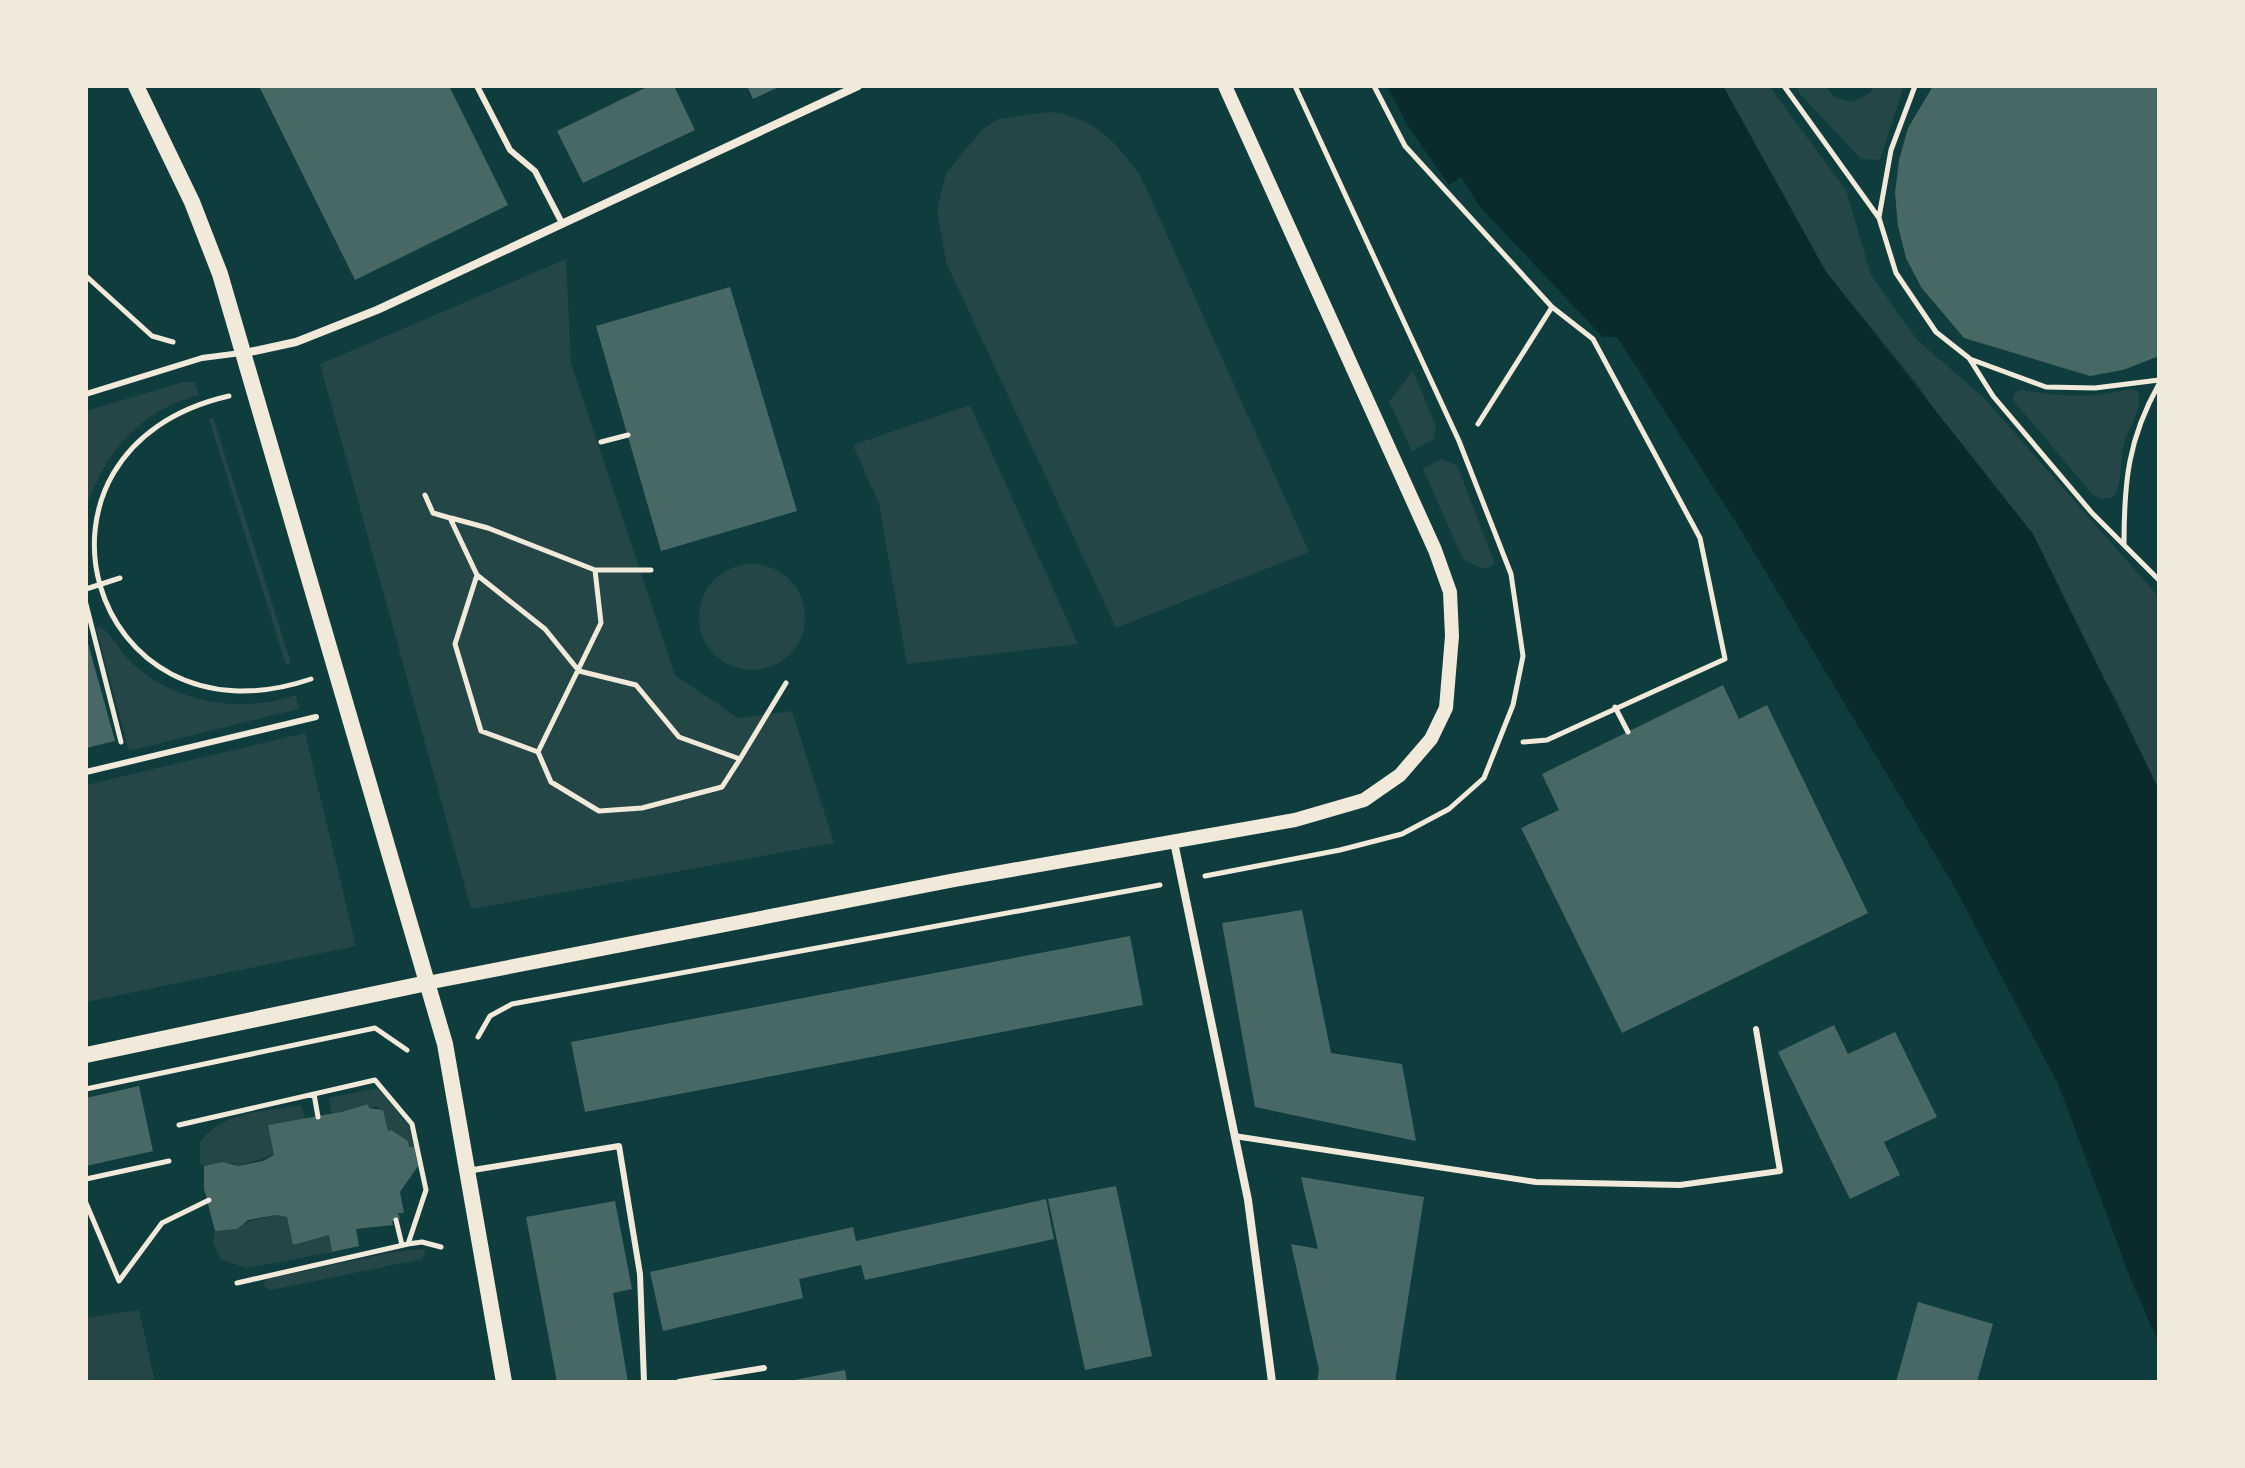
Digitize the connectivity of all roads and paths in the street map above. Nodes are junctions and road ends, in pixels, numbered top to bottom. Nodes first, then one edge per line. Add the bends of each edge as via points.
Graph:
1 (136, 86) edge
2 (477, 86) edge
3 (858, 86) edge
4 (1225, 86) edge
5 (1295, 86) edge
6 (1374, 86) edge
7 (1784, 86) edge
8 (1915, 86) edge
9 (1879, 218) junction
10 (562, 223) junction
11 (86, 276) edge
12 (1552, 307) junction
13 (182, 345) dead end
14 (245, 353) junction
15 (1969, 358) junction
16 (2159, 382) edge
17 (257, 390) junction
18 (86, 394) edge
19 (1478, 424) dead end
20 (628, 435) dead end
21 (601, 442) dead end
22 (425, 495) dead end
23 (450, 518) junction
24 (2124, 545) junction
25 (595, 570) junction
26 (651, 570) dead end
27 (477, 575) junction
28 (120, 578) dead end
29 (2159, 580) edge
30 (99, 584) junction
31 (86, 589) edge
32 (86, 604) edge
33 (337, 670) junction
34 (579, 671) junction
35 (786, 683) dead end
36 (1615, 707) junction
37 (316, 717) dead end
38 (1628, 732) dead end
39 (1523, 742) dead end
40 (538, 752) junction
41 (740, 759) junction
42 (126, 763) junction
43 (86, 772) edge
44 (1174, 842) junction
45 (1182, 880) junction
46 (427, 983) junction
47 (1756, 1029) dead end
48 (478, 1037) dead end
49 (407, 1050) dead end
50 (86, 1055) edge
51 (86, 1089) edge
52 (314, 1094) junction
53 (318, 1117) dead end
54 (179, 1125) dead end
55 (1234, 1136) junction
56 (169, 1161) dead end
57 (467, 1171) junction
58 (86, 1179) edge
59 (209, 1200) dead end
60 (86, 1203) edge
61 (396, 1220) dead end
62 (405, 1244) junction
63 (441, 1247) dead end
64 (347, 1249) dead end
65 (349, 1257) junction
66 (237, 1283) dead end
67 (764, 1368) dead end
68 (504, 1382) edge
69 (644, 1382) edge
70 (679, 1382) edge
71 (1272, 1382) edge

1 - 14 main road via 192,202
2 - 10 lane via 510,150 535,171
3 - 10 street
4 - 44 street via 1440,564 1450,592 1452,636 1446,708 1431,739 1400,775 1364,800 1295,820
5 - 45 path via 1459,441 1511,574 1523,656 1513,705 1484,778 1449,809 1402,834
6 - 12 path via 1405,146
7 - 9 path
8 - 9 path via 1891,150
9 - 15 path via 1896,273 1936,332
10 - 14 street via 377,310 296,342
11 - 13 path via 152,336
12 - 19 path
12 - 36 path via 1593,339 1700,538 1725,659
14 - 17 main road
14 - 18 lane via 202,358
15 - 16 path via 2046,387
15 - 24 path via 1993,396
16 - 24 path via 2131,446
17 - 30 path via 187,408 136,442 103,494 94,554
17 - 33 main road
20 - 21 path
22 - 23 path via 433,513
23 - 25 path
23 - 27 path
24 - 29 path
25 - 26 path
25 - 34 path via 601,623
27 - 34 path via 545,629
27 - 40 path via 455,644 463,681 481,731
28 - 30 path
30 - 31 path
30 - 33 path via 110,612 144,657 194,685 251,693
32 - 42 path
33 - 46 main road
34 - 40 path
34 - 41 path via 636,685 679,737
35 - 41 path
36 - 38 path
36 - 39 path via 1547,740
37 - 42 lane
40 - 41 path via 551,782 599,811 642,808 722,787
42 - 43 lane
44 - 45 street
44 - 46 street
45 - 48 path via 512,1004 490,1016
45 - 55 street
46 - 50 main road
46 - 57 main road via 448,1058
47 - 55 lane via 1780,1171 1680,1185 1536,1182
49 - 51 path via 375,1028
52 - 53 path
52 - 54 path
52 - 62 path via 375,1080 412,1124 426,1190
55 - 71 street via 1248,1200
56 - 58 path
57 - 68 main road
57 - 69 lane via 619,1146 640,1274
59 - 60 path via 162,1223 119,1281
61 - 62 path
62 - 63 path
62 - 65 path
64 - 65 path
65 - 66 path
67 - 70 lane

